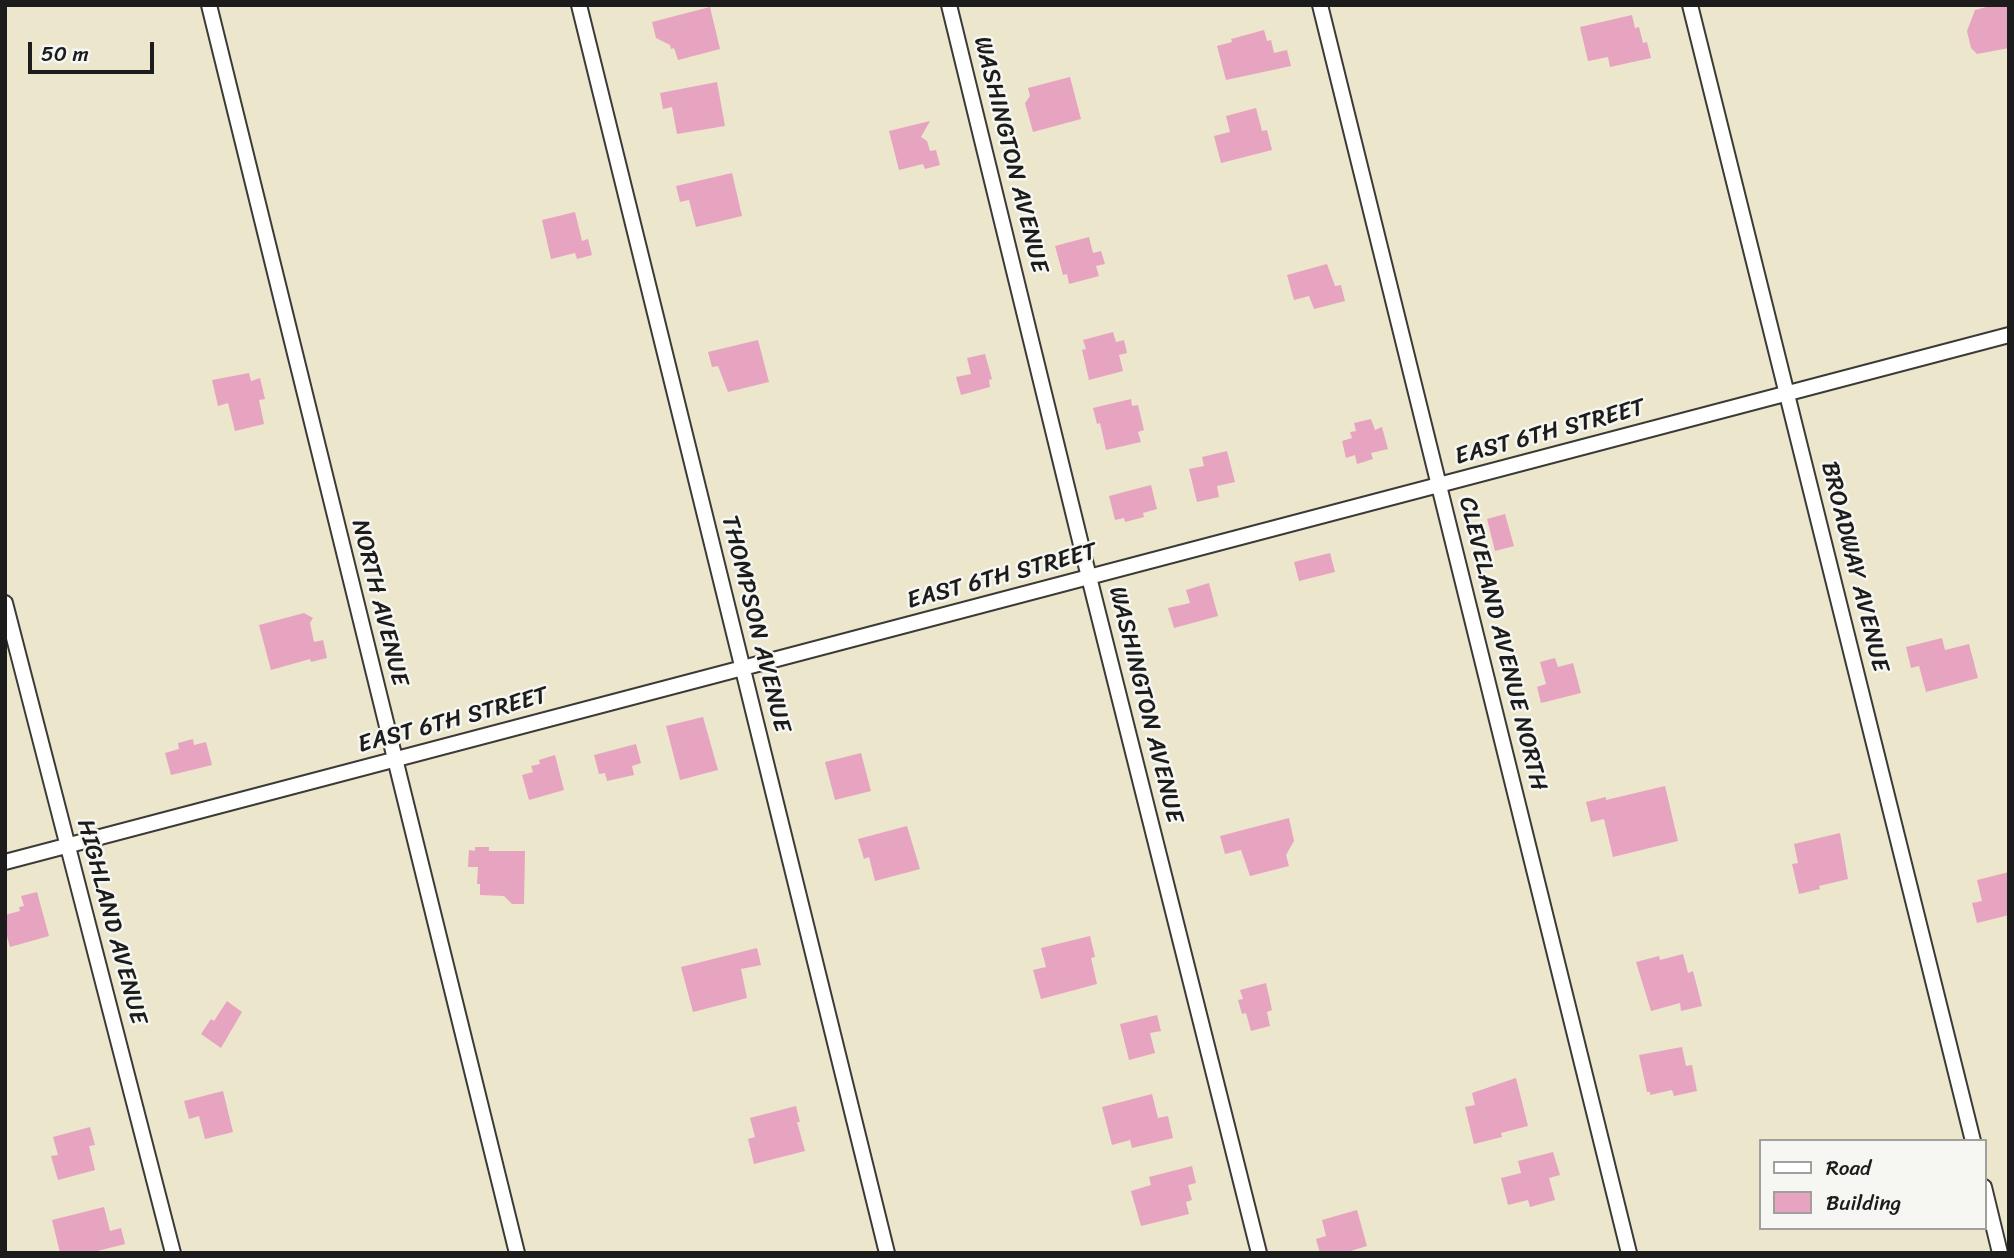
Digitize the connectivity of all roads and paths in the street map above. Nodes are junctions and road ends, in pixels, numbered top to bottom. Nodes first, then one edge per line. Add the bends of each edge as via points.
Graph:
1 (209, 5) edge
2 (579, 5) edge
3 (949, 5) edge
4 (1320, 5) edge
5 (1690, 5) edge
6 (2009, 335) edge
7 (1787, 394) junction
8 (1439, 486) junction
9 (1090, 578) junction
10 (5, 603) edge
11 (743, 668) junction
12 (394, 760) junction
13 (68, 846) junction
14 (5, 862) edge
15 (1973, 1139) edge
16 (1986, 1195) edge
17 (173, 1253) edge
18 (517, 1253) edge
19 (887, 1253) edge
20 (1259, 1253) edge
21 (1629, 1253) edge
22 (2000, 1253) edge

1 - 12 street, NORTH AVENUE
2 - 11 street, THOMPSON AVENUE
3 - 9 street, WASHINGTON AVENUE
4 - 8 street, CLEVELAND AVENUE NORTH
5 - 7 street, BROADWAY AVENUE
6 - 7 street, EAST 6TH STREET
7 - 8 street, EAST 6TH STREET
7 - 15 street, BROADWAY AVENUE
8 - 9 street, EAST 6TH STREET
8 - 21 street, CLEVELAND AVENUE NORTH
9 - 11 street, EAST 6TH STREET
9 - 20 street, WASHINGTON AVENUE
10 - 13 street, HIGHLAND AVENUE
11 - 12 street, EAST 6TH STREET
11 - 19 street, THOMPSON AVENUE
12 - 13 street, EAST 6TH STREET
12 - 18 street, NORTH AVENUE
13 - 14 street, EAST 6TH STREET
13 - 17 street, HIGHLAND AVENUE
16 - 22 street

